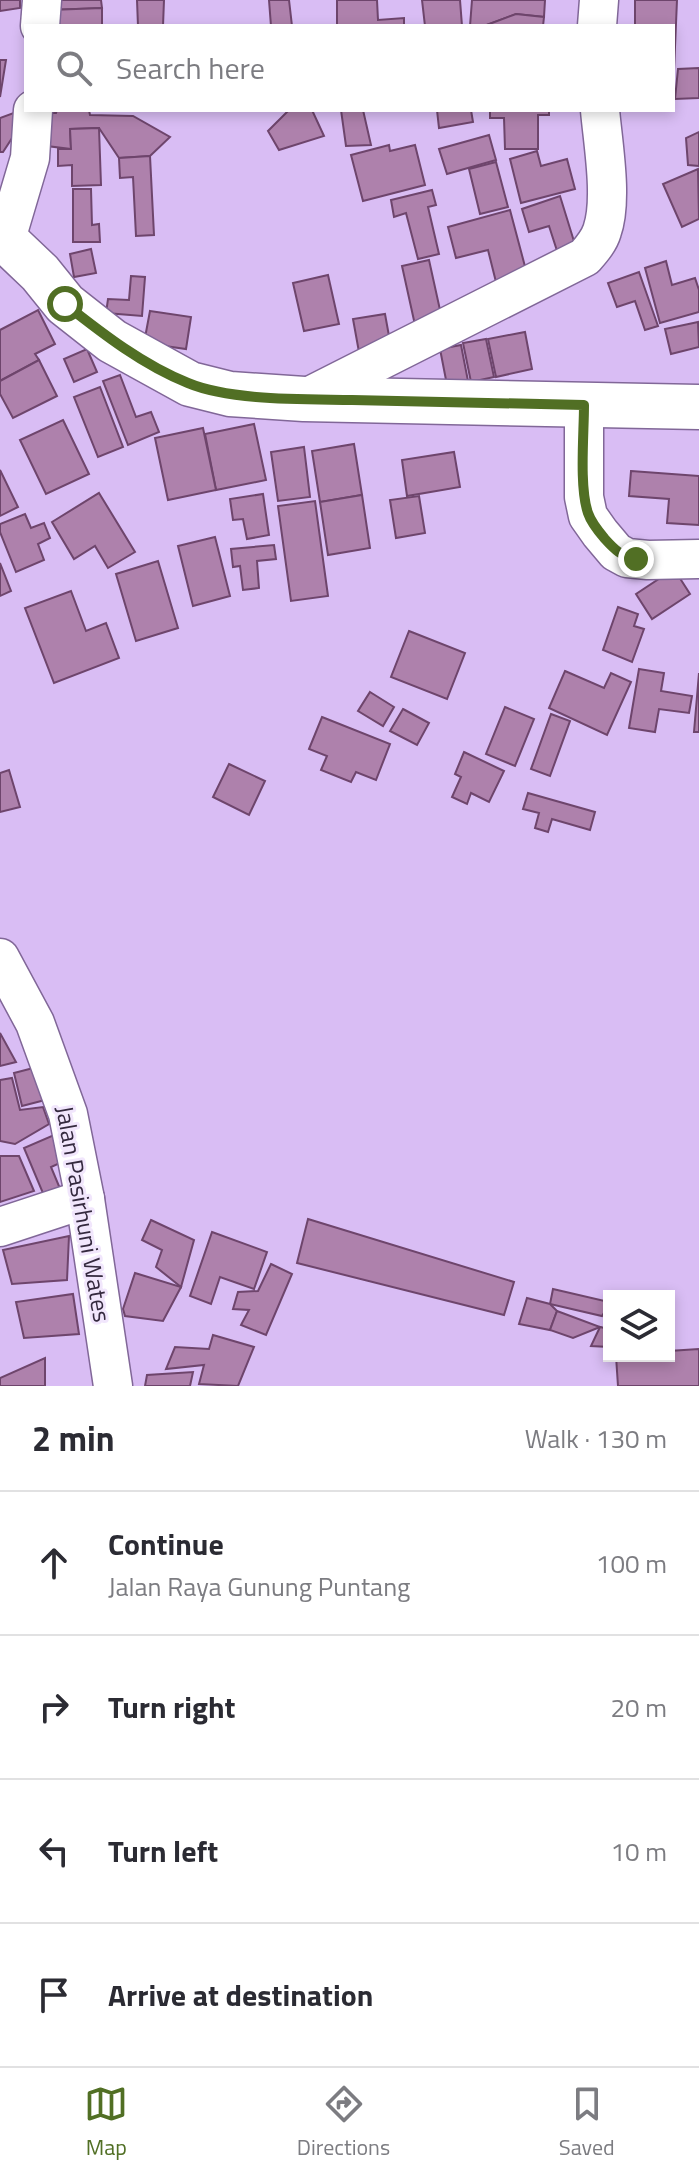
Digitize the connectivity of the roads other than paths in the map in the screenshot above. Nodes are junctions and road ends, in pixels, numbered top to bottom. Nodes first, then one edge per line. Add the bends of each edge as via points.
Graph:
1 (42, 0) edge
2 (599, 0) edge
3 (40, 24) edge
4 (597, 24) edge
5 (33, 112) edge
6 (600, 112) edge
7 (3, 237) edge
8 (304, 399) junction
9 (584, 405) junction
10 (699, 407) edge
11 (699, 559) edge
12 (0, 958) edge
13 (85, 1199) junction
14 (0, 1227) edge
15 (113, 1386) edge

1 - 3 street
2 - 4 street
5 - 7 street via 30,158
6 - 8 street via 606,215 602,233 585,257
7 - 8 street via 65,304 157,368 190,384 230,394
8 - 9 street
9 - 10 street
9 - 11 street via 584,497 588,516 600,533 627,558
12 - 13 street, Jalan Pasirhuni Wates via 35,1023 68,1114
13 - 14 street
13 - 15 street, Jalan Pasirhuni Wates

